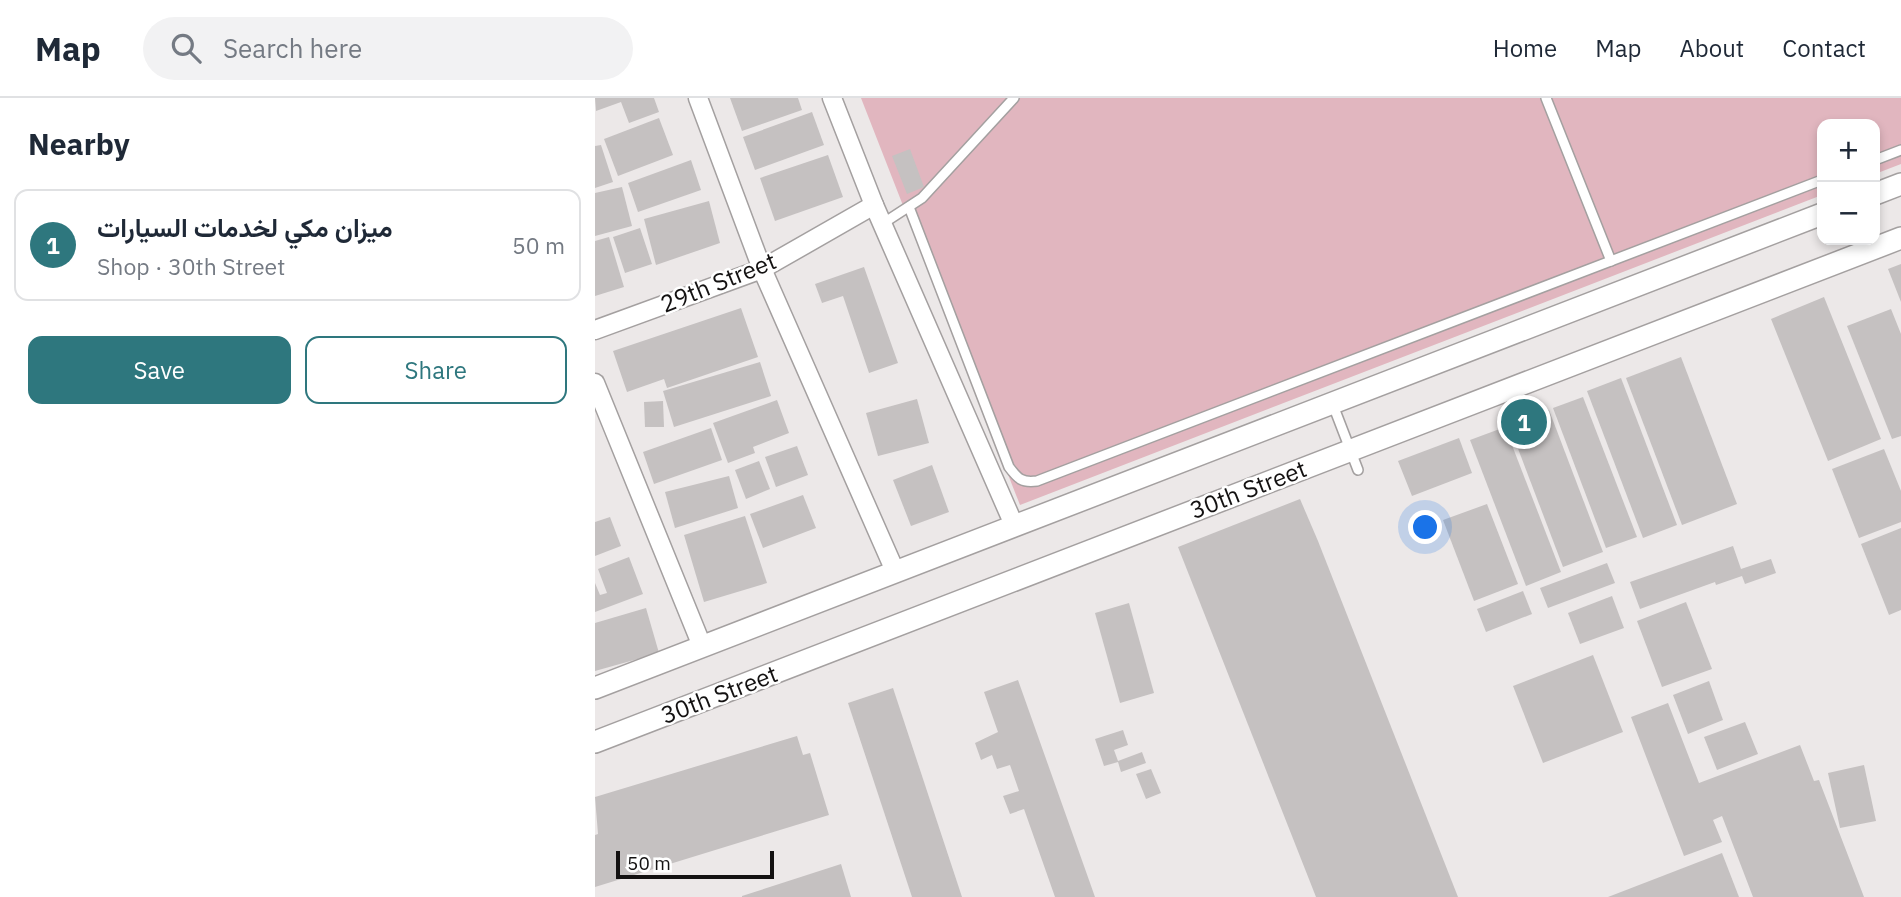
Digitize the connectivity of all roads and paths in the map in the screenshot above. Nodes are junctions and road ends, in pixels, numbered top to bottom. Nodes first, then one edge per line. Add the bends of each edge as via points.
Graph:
1 (698, 98) edge
2 (832, 98) edge
3 (1014, 98) edge
4 (1546, 98) edge
5 (1901, 150) edge
6 (1880, 158) edge
7 (1817, 182) edge
8 (1901, 184) edge
9 (1880, 192) edge
10 (874, 205) junction
11 (909, 207) junction
12 (1817, 216) edge
13 (883, 224) junction
14 (1901, 238) edge
15 (1611, 261) junction
16 (762, 269) junction
17 (595, 330) edge
18 (595, 383) edge
19 (1332, 403) junction
20 (1351, 449) junction
21 (1359, 470) dead end
22 (1014, 526) junction
23 (895, 571) junction
24 (702, 646) junction
25 (595, 688) edge
26 (595, 742) edge

1 - 16 street
2 - 10 street
3 - 11 lane
4 - 15 lane
5 - 6 lane
7 - 15 lane
8 - 9 street
10 - 13 street
10 - 16 street, 29th Street
11 - 13 lane
11 - 15 lane via 1009,467 1026,483
12 - 19 street, 30th Street
13 - 22 street
14 - 20 street, 30th Street
16 - 17 street, 29th Street
16 - 23 street
18 - 24 street
19 - 20 lane
19 - 22 street, 30th Street
20 - 21 lane
20 - 26 street, 30th Street
22 - 23 street, 30th Street
23 - 24 street, 30th Street
24 - 25 street, 30th Street

